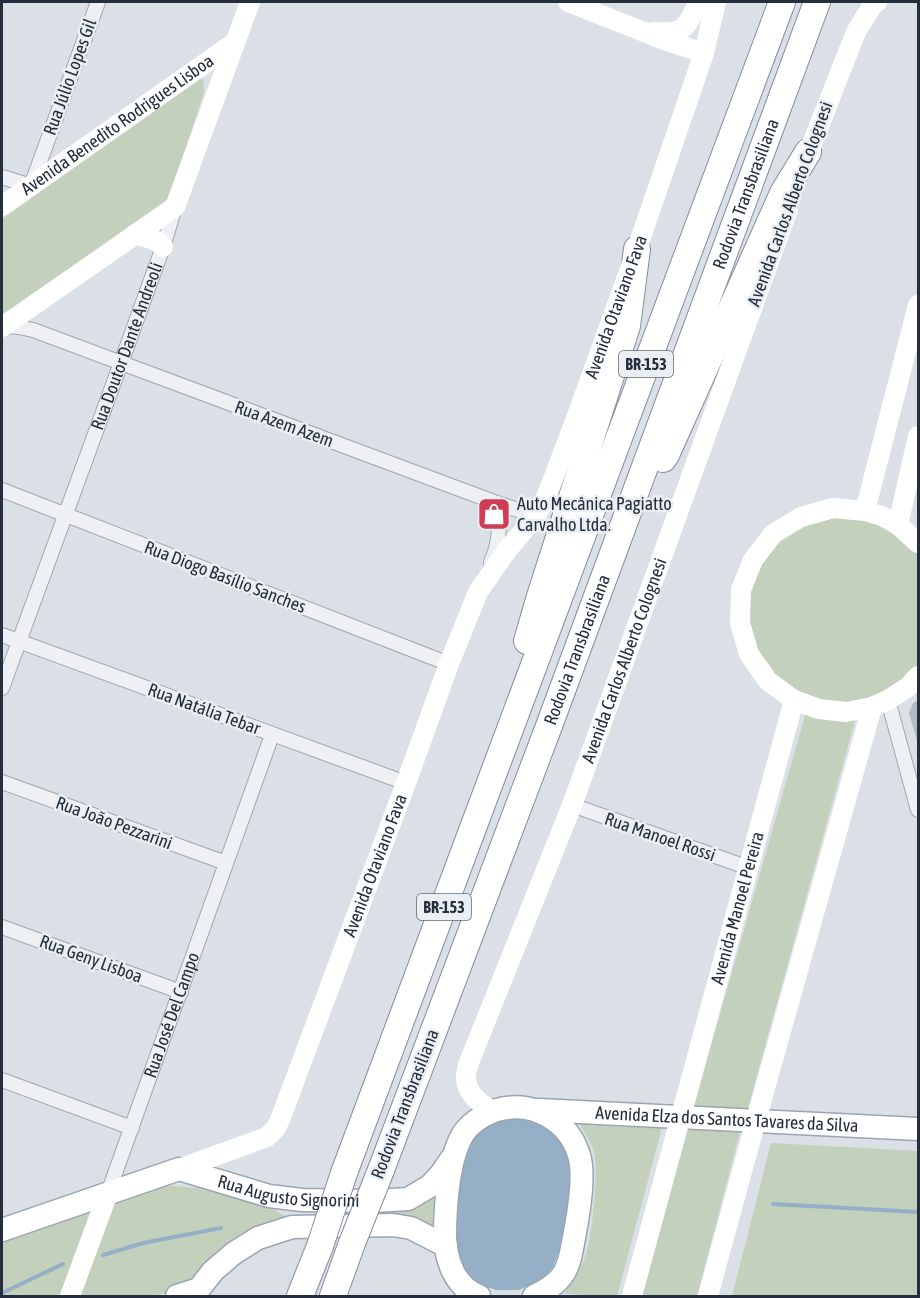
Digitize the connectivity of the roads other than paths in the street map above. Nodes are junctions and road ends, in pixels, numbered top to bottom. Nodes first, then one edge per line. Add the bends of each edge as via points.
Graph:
1 (98, 2) edge
2 (250, 2) edge
3 (568, 2) edge
4 (698, 2) edge
5 (716, 2) edge
6 (782, 2) edge
7 (817, 2) edge
8 (877, 2) edge
9 (710, 28) junction
10 (643, 31) junction
11 (667, 41) junction
12 (234, 43) junction
13 (704, 53) junction
14 (808, 152) junction
15 (2, 177) edge
16 (31, 186) junction
17 (2, 206) edge
18 (175, 207) junction
19 (135, 234) junction
20 (163, 247) junction
21 (637, 249) junction
22 (918, 306) edge
23 (27, 322) junction
24 (2, 326) edge
25 (121, 363) junction
26 (918, 436) edge
27 (2, 490) edge
28 (496, 503) junction
29 (631, 503) junction
30 (866, 511) junction
31 (65, 515) junction
32 (536, 516) junction
33 (898, 525) junction
34 (918, 543) edge
35 (478, 592) junction
36 (2, 635) edge
37 (19, 641) junction
38 (449, 664) junction
39 (918, 676) edge
40 (2, 688) edge
41 (794, 700) junction
42 (880, 704) junction
43 (511, 727) junction
44 (272, 735) junction
45 (2, 782) edge
46 (406, 783) junction
47 (572, 805) junction
48 (918, 810) edge
49 (226, 863) junction
50 (749, 868) junction
51 (2, 927) edge
52 (181, 992) junction
53 (2, 1080) edge
54 (535, 1109) junction
55 (493, 1112) junction
56 (681, 1116) junction
57 (756, 1120) junction
58 (132, 1128) junction
59 (918, 1129) edge
60 (454, 1155) junction
61 (179, 1169) junction
62 (108, 1193) junction
63 (2, 1230) edge
64 (446, 1246) junction
65 (201, 1292) edge
66 (70, 1296) edge
67 (177, 1296) edge
68 (300, 1296) edge
69 (333, 1296) edge
70 (479, 1296) edge
71 (534, 1296) edge
72 (632, 1296) edge
73 (708, 1296) edge

1 - 16 street, Rua Júlio Lopes Gil
2 - 12 street, Rua Doutor Dante Andreoli
3 - 10 street
4 - 10 street via 684,28 668,33
5 - 9 street, Avenida Otaviano Fava
6 - 43 highway, Rodovia Transbrasiliana / BR-153
7 - 29 highway, Rodovia Transbrasiliana / BR-153
8 - 14 street, Avenida Carlos Alberto Colognesi via 856,32
9 - 11 street via 681,41
9 - 13 street, Avenida Otaviano Fava
10 - 11 street
11 - 13 street
12 - 16 street, Avenida Benedito Rodrigues Lisboa
12 - 18 street, Rua Doutor Dante Andreoli
13 - 21 street, Avenida Otaviano Fava
14 - 29 highway via 783,193 666,455
14 - 47 street, Avenida Carlos Alberto Colognesi
15 - 16 street
16 - 17 street, Avenida Benedito Rodrigues Lisboa
18 - 19 street
18 - 20 street, Rua Doutor Dante Andreoli
19 - 20 street
19 - 23 street
20 - 25 street, Rua Doutor Dante Andreoli
21 - 32 street, Avenida Otaviano Fava
21 - 43 highway via 627,326 537,604 519,668
22 - 30 street
23 - 24 street
23 - 25 street, Rua Azem Azem
25 - 28 street, Rua Azem Azem
25 - 31 street, Rua Doutor Dante Andreoli
26 - 33 street
27 - 31 street, Rua Diogo Basílio Sanches
28 - 32 street, Rua Azem Azem
28 - 35 street, Avenida Otaviano Fava via 497,548
29 - 69 highway, Rodovia Transbrasiliana / BR-153, bridge
30 - 33 street
30 - 41 street via 833,508 801,517 773,534 753,560 741,590 740,623 749,654 768,681
31 - 37 street, Rua Doutor Dante Andreoli
31 - 38 street, Rua Diogo Basílio Sanches
32 - 35 street, Avenida Otaviano Fava
33 - 34 street
35 - 38 street, Avenida Otaviano Fava
36 - 37 street, Rua Natália Tebar
37 - 40 street, Rua Doutor Dante Andreoli
37 - 44 street, Rua Natália Tebar
38 - 46 street, Avenida Otaviano Fava
39 - 42 street
41 - 42 street via 819,710 846,712
41 - 50 street, Avenida Manoel Pereira
42 - 48 street
42 - 57 street
43 - 68 highway, Rodovia Transbrasiliana / BR-153, bridge
44 - 46 street, Rua Natália Tebar
44 - 49 street, Rua José Del Campo
45 - 49 street, Rua João Pezzarini
46 - 61 street, Avenida Otaviano Fava via 276,1128 267,1137
47 - 50 street, Rua Manoel Rossi
47 - 55 street, Avenida Carlos Alberto Colognesi via 465,1077 476,1099
49 - 52 street, Rua José Del Campo
50 - 56 street, Avenida Manoel Pereira
51 - 52 street, Rua Geny Lisboa
52 - 58 street, Rua José Del Campo
53 - 58 street
54 - 55 main road, Avenida Elza dos Santos Tavares da Silva via 514,1107
54 - 56 main road, Avenida Elza dos Santos Tavares da Silva
54 - 71 main road via 554,1120 574,1140 581,1173 569,1265 550,1289
55 - 60 main road via 470,1125
56 - 57 main road, Avenida Elza dos Santos Tavares da Silva
56 - 72 street, Avenida Manoel Pereira
57 - 59 main road, Avenida Elza dos Santos Tavares da Silva
57 - 73 street
58 - 62 street, Rua José Del Campo
60 - 61 main road, Rua Augusto Signorini via 430,1186 408,1198 375,1201 269,1196
60 - 64 main road via 447,1192
61 - 62 main road
62 - 63 main road
62 - 66 street, Rua José Del Campo
64 - 65 main road, Rua Augusto Signorini via 411,1228 393,1225 292,1227 258,1238 234,1253 213,1271
64 - 70 main road via 450,1266 459,1281
65 - 67 main road, Rua Augusto Signorini

